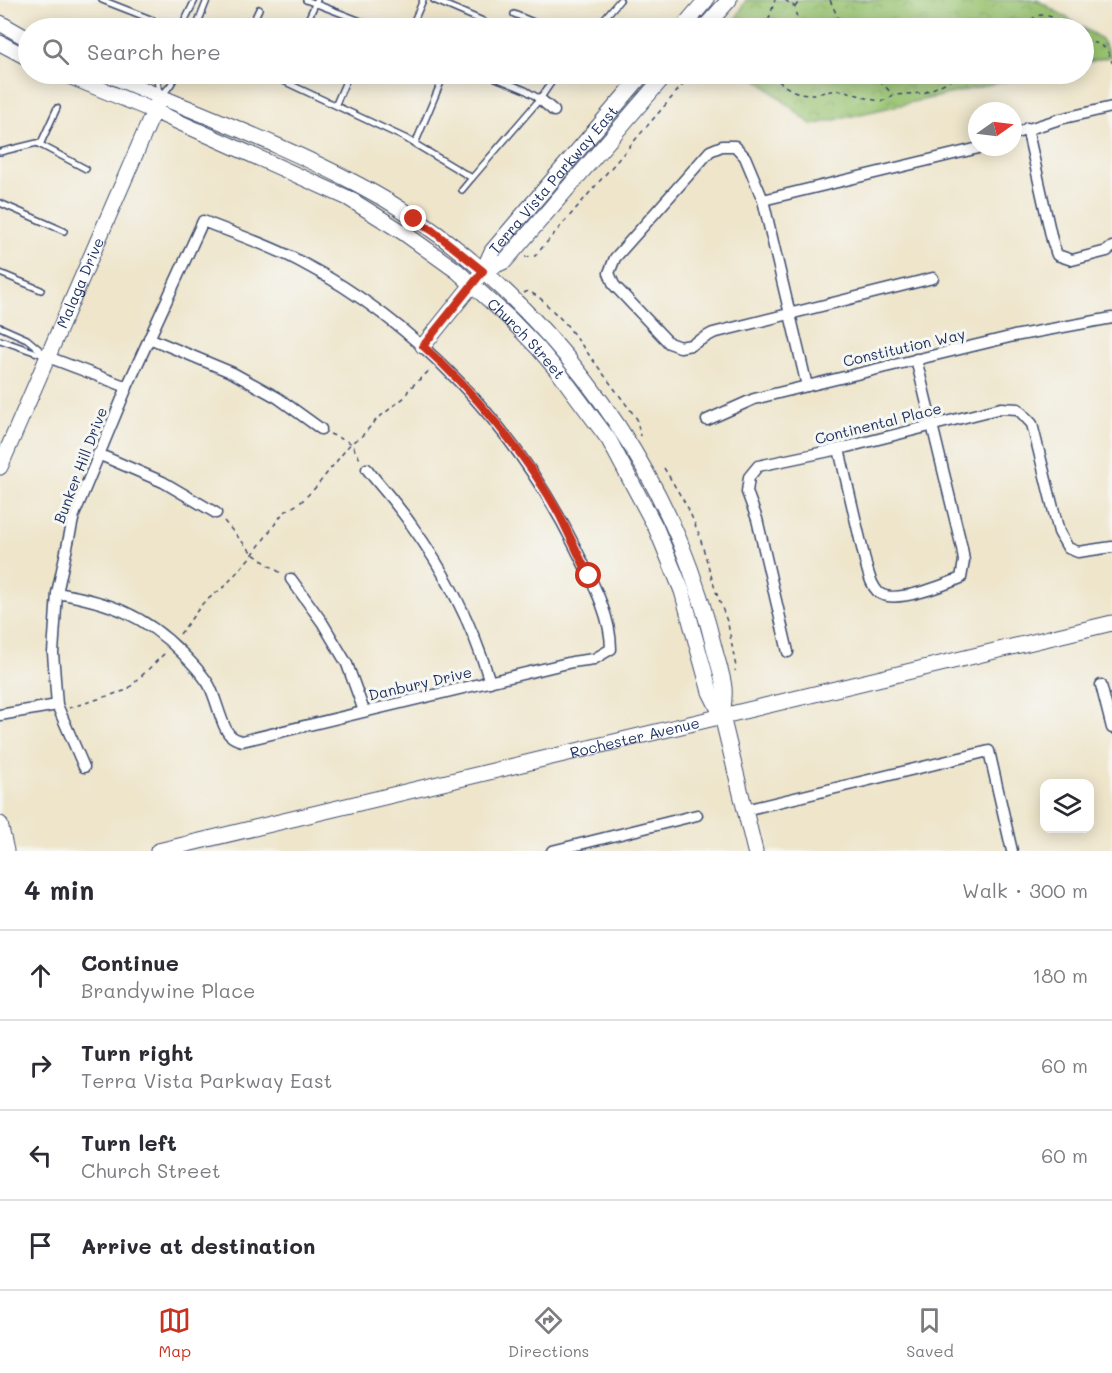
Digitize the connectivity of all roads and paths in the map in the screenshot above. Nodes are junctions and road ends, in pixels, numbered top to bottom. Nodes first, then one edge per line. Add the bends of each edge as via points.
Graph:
1 (102, 0) edge
2 (195, 0) edge
3 (207, 0) edge
4 (306, 0) edge
5 (423, 0) edge
6 (434, 0) edge
7 (620, 0) edge
8 (706, 0) edge
9 (729, 0) edge
10 (775, 0) edge
11 (785, 0) edge
12 (800, 0) edge
13 (830, 0) edge
14 (316, 2) edge
15 (795, 7) junction
16 (259, 9) dead end
17 (513, 14) dead end
18 (148, 18) edge
19 (186, 18) edge
20 (200, 18) edge
21 (255, 18) edge
22 (309, 18) edge
23 (355, 18) edge
24 (415, 18) edge
25 (476, 18) edge
26 (523, 18) edge
27 (605, 18) edge
28 (691, 18) edge
29 (713, 18) edge
30 (769, 18) edge
31 (798, 18) edge
32 (838, 18) edge
33 (1033, 18) edge
34 (1050, 18) edge
35 (0, 23) edge
36 (18, 33) edge
37 (1094, 42) edge
38 (0, 43) edge
39 (18, 53) edge
40 (1112, 63) edge
41 (95, 84) edge
42 (124, 84) edge
43 (157, 84) edge
44 (172, 84) edge
45 (290, 84) edge
46 (345, 84) edge
47 (440, 84) edge
48 (510, 84) edge
49 (550, 84) edge
50 (634, 84) edge
51 (657, 84) edge
52 (683, 84) edge
53 (782, 84) edge
54 (883, 84) edge
55 (943, 84) edge
56 (893, 95) junction
57 (540, 99) junction
58 (157, 104) junction
59 (336, 104) junction
60 (1112, 107) edge
61 (57, 108) dead end
62 (554, 111) dead end
63 (1027, 128) junction
64 (1022, 130) edge
65 (414, 144) junction
66 (40, 145) junction
67 (968, 151) edge
68 (0, 152) edge
69 (86, 169) dead end
70 (472, 178) junction
71 (462, 190) dead end
72 (764, 200) junction
73 (0, 203) edge
74 (64, 231) dead end
75 (1112, 247) edge
76 (523, 258) dead end
77 (483, 271) junction
78 (0, 273) edge
79 (933, 278) dead end
80 (472, 283) junction
81 (40, 290) dead end
82 (523, 293) dead end
83 (791, 313) junction
84 (1112, 318) edge
85 (0, 327) edge
86 (149, 338) junction
87 (0, 340) edge
88 (423, 346) junction
89 (48, 357) junction
90 (916, 359) junction
91 (430, 370) dead end
92 (807, 386) junction
93 (127, 387) junction
94 (707, 420) dead end
95 (932, 425) junction
96 (321, 429) joint
97 (640, 436) dead end
98 (351, 443) junction
99 (839, 449) junction
100 (98, 454) junction
101 (0, 467) edge
102 (664, 468) dead end
103 (367, 469) joint
104 (216, 513) joint
105 (1112, 547) edge
106 (253, 555) junction
107 (291, 579) joint
108 (57, 593) junction
109 (1112, 623) edge
110 (173, 644) junction
111 (788, 652) dead end
112 (734, 673) dead end
113 (490, 682) junction
114 (1101, 685) dead end
115 (58, 708) junction
116 (364, 711) junction
117 (0, 715) edge
118 (722, 716) junction
119 (1112, 728) edge
120 (84, 767) dead end
121 (744, 810) junction
122 (697, 815) dead end
123 (0, 824) edge
124 (6, 851) edge
125 (158, 851) edge
126 (552, 851) edge
127 (754, 851) edge
128 (1012, 851) edge

1 - 18 lane
2 - 19 lane
3 - 20 lane
4 - 14 lane
5 - 24 lane
6 - 25 lane
7 - 27 lane
8 - 28 main road
9 - 29 main road
10 - 30 path
11 - 15 path
12 - 15 path
13 - 32 path
14 - 22 lane
14 - 23 lane
15 - 31 path
16 - 21 lane
17 - 26 lane
33 - 34 path
35 - 36 main road
37 - 40 path via 1106,49
38 - 39 main road
41 - 58 main road, Church Street
42 - 58 main road, Church Street
43 - 58 lane
44 - 58 lane
45 - 59 lane
46 - 59 lane
47 - 65 lane
48 - 57 lane
49 - 57 lane
50 - 77 main road, Terra Vista Parkway East via 518,219 489,255
51 - 77 main road via 504,261
52 - 76 path via 536,256
53 - 56 path via 795,91 820,95 840,90 874,100
54 - 56 path
55 - 56 path via 924,93
57 - 62 street
57 - 70 lane
58 - 77 main road, Church Street via 250,134 360,185 433,231
58 - 80 main road, Church Street via 348,198
58 - 89 main road, Malaga Drive
59 - 65 lane
60 - 63 street
61 - 66 lane
63 - 64 street
63 - 75 street via 1057,255 1072,260
65 - 70 lane
66 - 68 lane
66 - 69 lane
67 - 72 street
70 - 71 lane
72 - 83 street
72 - 83 street via 745,158 735,146 710,151 615,258 609,273 614,285 669,344 680,347 713,333
73 - 74 lane
77 - 80 main road, Terra Vista Parkway East
77 - 118 main road, Church Street via 550,338 600,398 657,490 686,557 711,633 724,688
78 - 81 lane
79 - 83 street
80 - 88 main road, Terra Vista Parkway East
80 - 118 main road, Church Street via 560,374 614,448 674,569 710,692
82 - 97 path via 528,291 539,297 566,324 637,419
83 - 92 street
84 - 90 street, Constitution Way
85 - 89 lane via 27,339
86 - 88 street, Bunker Hill Drive via 203,221 297,260 334,281
86 - 93 street, Bunker Hill Drive
86 - 96 street via 233,373 278,398
87 - 89 lane
88 - 113 street, Danbury Drive via 472,396 520,454 558,512 611,634 611,649 594,659
89 - 93 street
89 - 101 main road, Malaga Drive
90 - 92 street, Constitution Way
90 - 95 street
91 - 98 path
92 - 94 street, Constitution Way via 754,399
93 - 100 street, Bunker Hill Drive
95 - 99 street, Continental Place
95 - 99 street via 964,561 961,578 934,589 892,597 879,594 868,574
95 - 105 street, Continental Place via 1001,408 1018,409 1032,424 1059,532 1068,548 1078,552
96 - 98 path
98 - 103 path
98 - 106 path via 316,487 283,513
99 - 111 street, Continental Place via 758,466 749,477 747,492
100 - 104 street via 163,483
100 - 108 street, Bunker Hill Drive via 74,515
102 - 112 path via 699,534 728,624
103 - 113 street via 410,522 443,573 481,653
104 - 106 path
106 - 107 path
106 - 110 path via 203,603
107 - 116 street via 347,664
108 - 110 street via 128,612
108 - 115 street, Bunker Hill Drive via 53,653
109 - 118 main road, Rochester Avenue
110 - 115 path via 127,690
110 - 116 street, Danbury Drive via 208,684 228,734 242,741
113 - 116 street, Danbury Drive
114 - 119 street
115 - 117 street
115 - 120 street, Bunker Hill Drive
118 - 121 main road, Church Street
118 - 125 main road, Rochester Avenue
121 - 127 main road, Church Street
121 - 128 street via 989,751
122 - 126 street
123 - 124 main road

